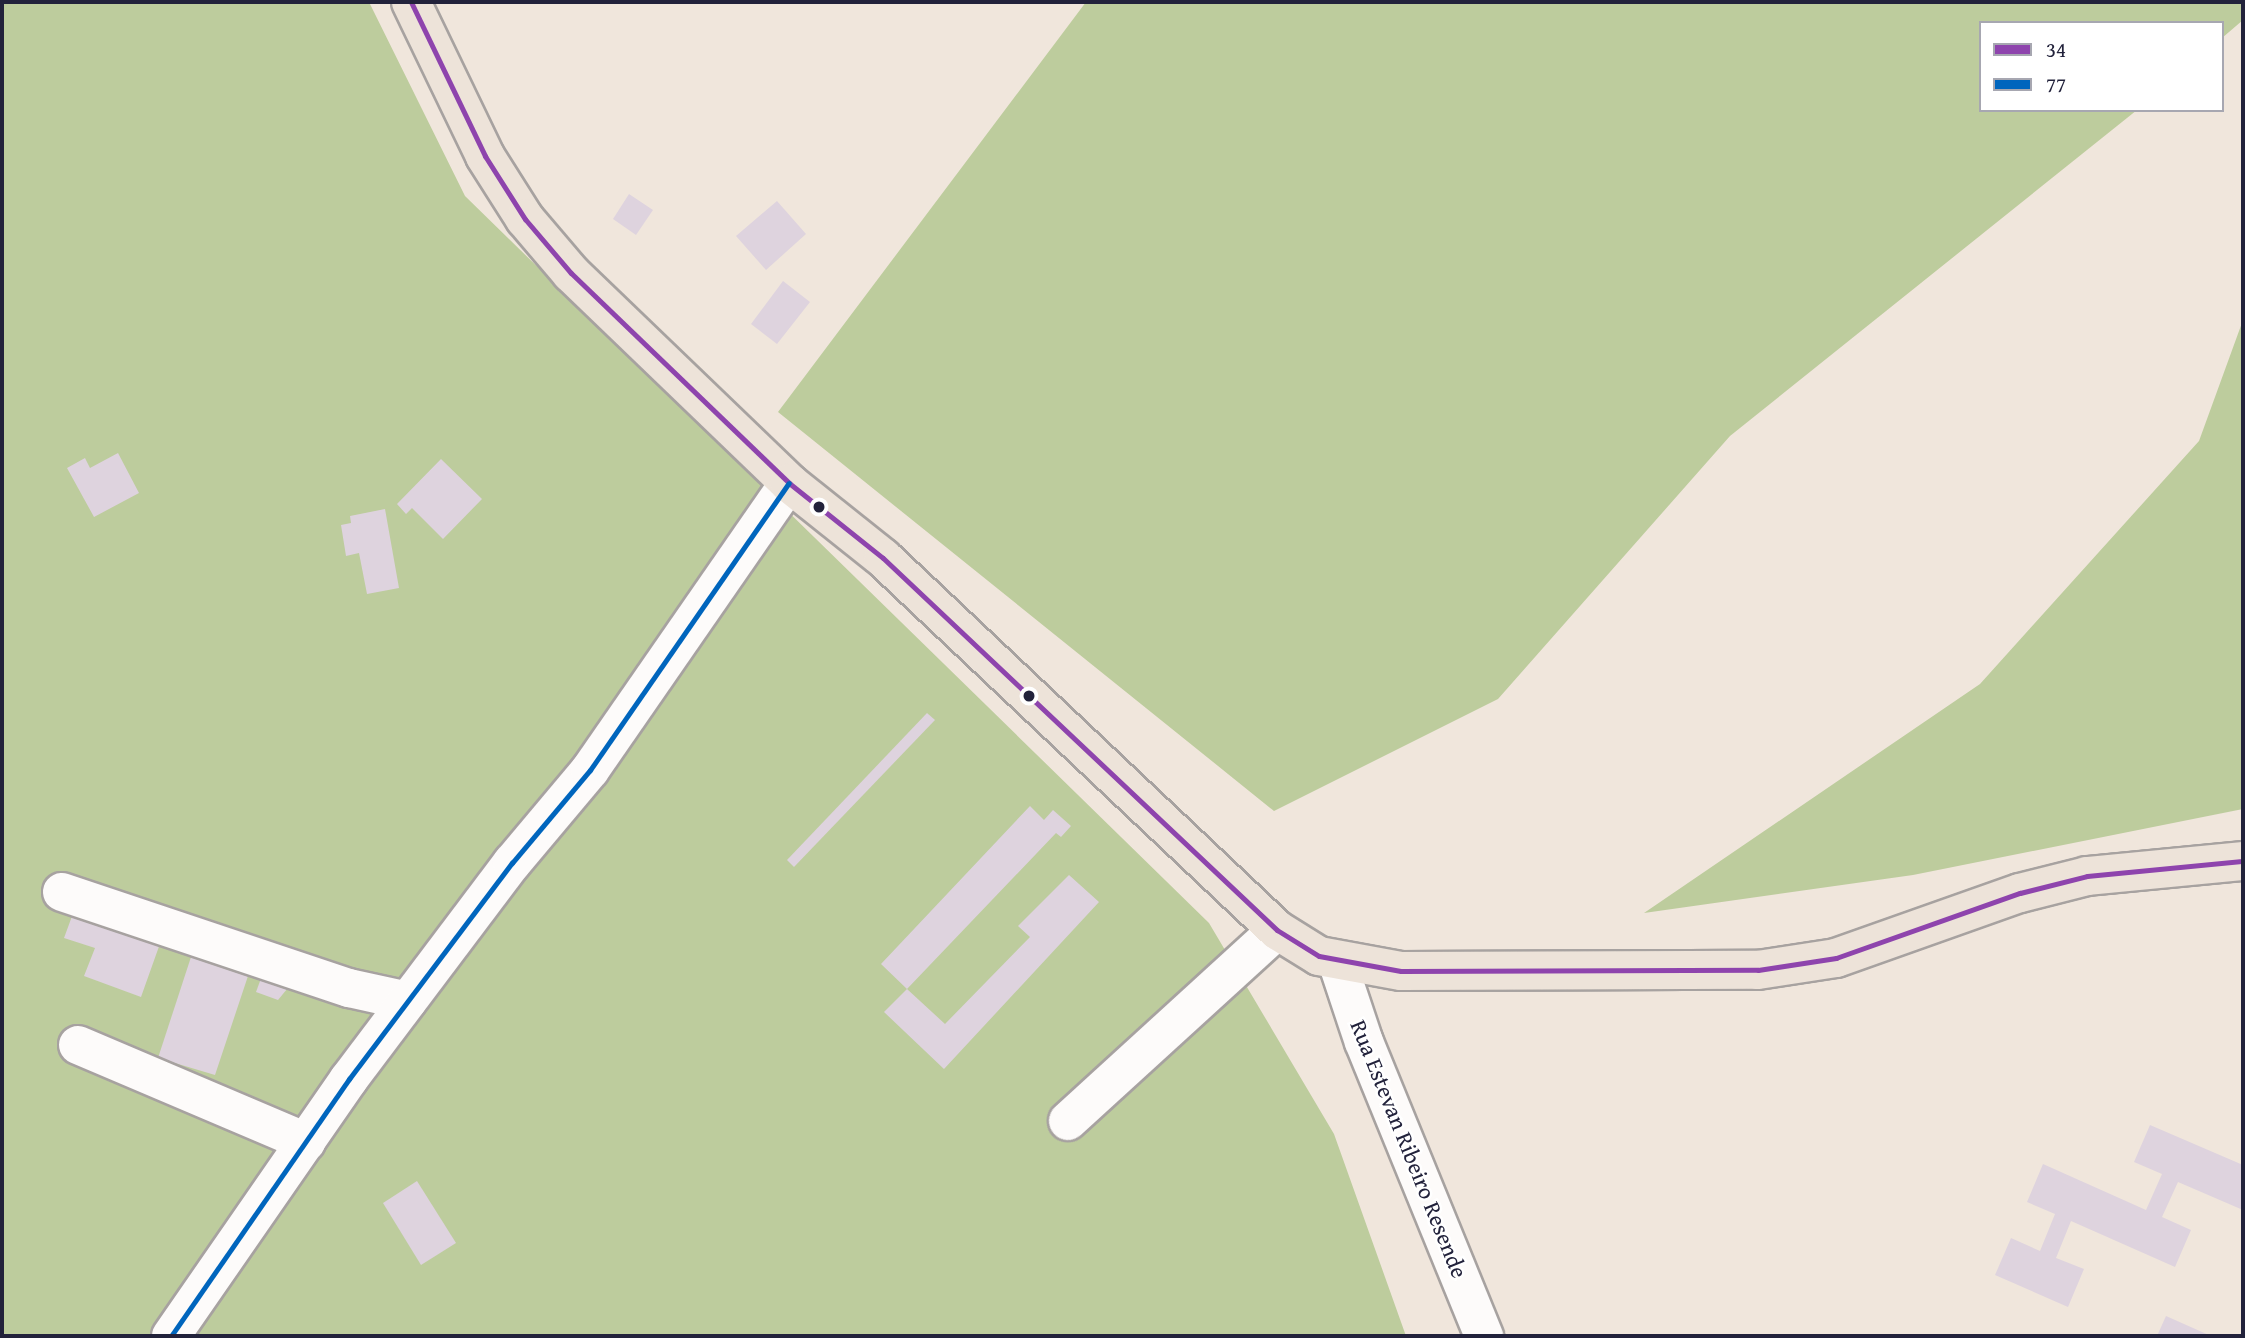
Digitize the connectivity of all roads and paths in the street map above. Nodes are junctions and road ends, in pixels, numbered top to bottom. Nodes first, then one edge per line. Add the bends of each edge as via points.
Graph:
1 (411, 2) edge
2 (789, 483) junction
3 (2243, 861) edge
4 (62, 892) dead end
5 (1277, 930) junction
6 (1337, 961) junction
7 (408, 1001) junction
8 (78, 1045) dead end
9 (1068, 1121) dead end
10 (306, 1142) junction
11 (172, 1336) edge
12 (1484, 1336) edge

1 - 2 main road via 485,156 525,219 571,273
2 - 5 main road via 883,558
2 - 7 street via 590,770
3 - 6 main road via 2087,876 2020,893 1836,958 1758,970 1453,973
4 - 7 street via 349,988
5 - 6 main road via 1319,956
5 - 9 street
6 - 12 street, Rua Estevan Ribeiro Resende via 1364,1042
7 - 10 street
8 - 10 street
10 - 11 street

